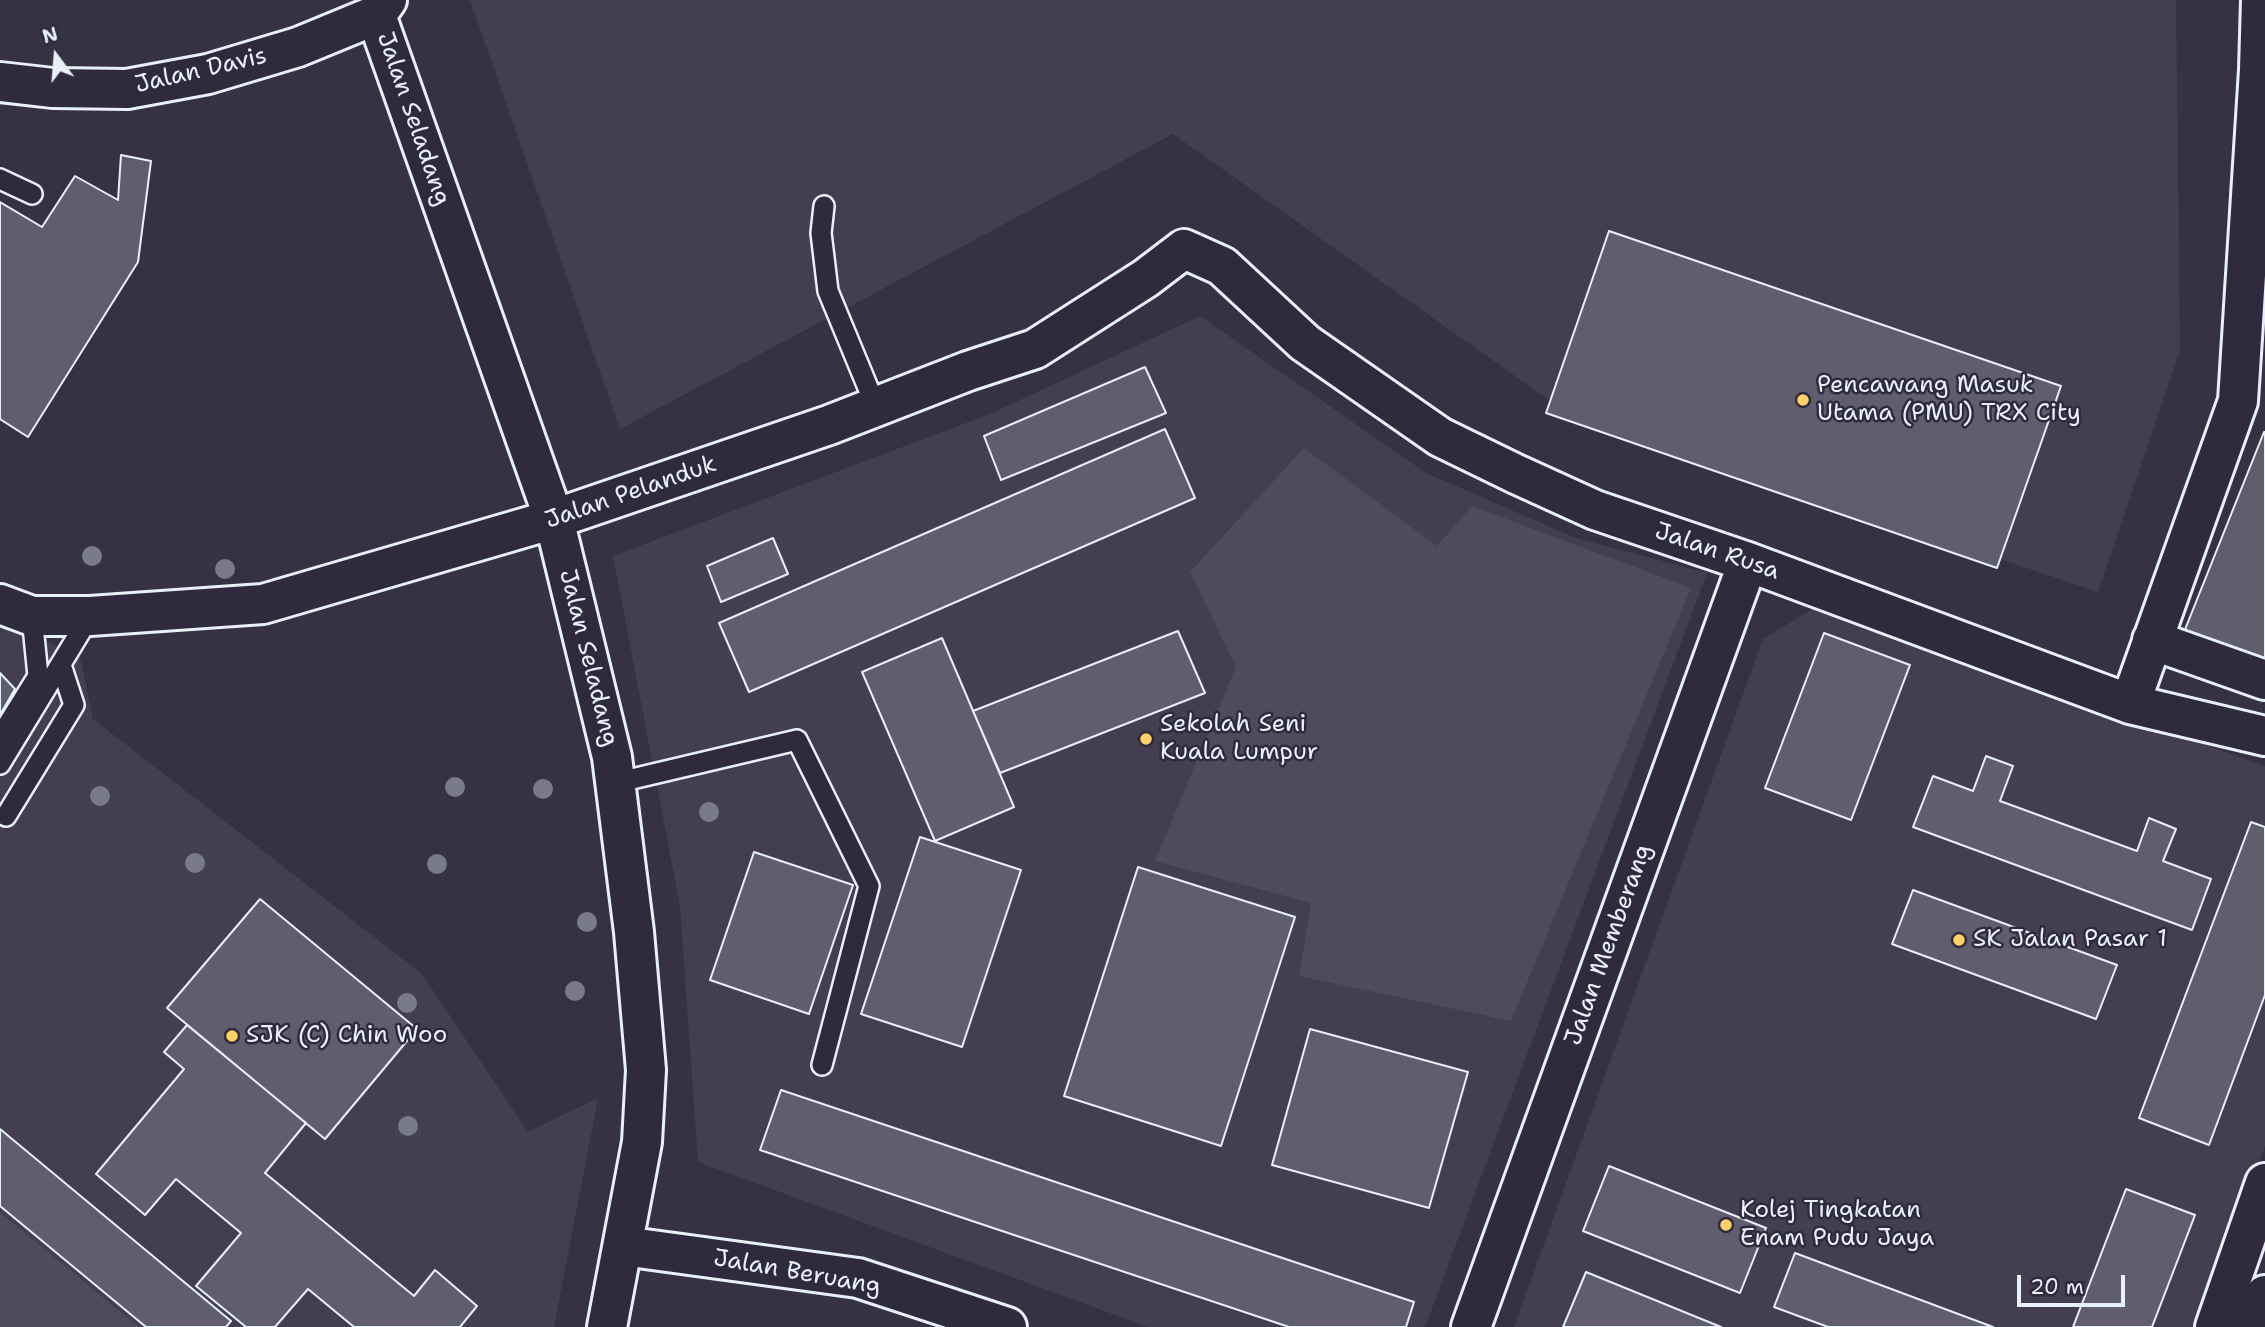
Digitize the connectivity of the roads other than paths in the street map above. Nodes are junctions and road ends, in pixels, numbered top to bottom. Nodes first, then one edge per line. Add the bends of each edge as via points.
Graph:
1 (2260, 0) edge
2 (382, 7) edge
3 (2262, 71) edge
4 (0, 82) edge
5 (0, 179) edge
6 (32, 194) dead end
7 (824, 206) dead end
8 (1222, 266) joint
9 (876, 407) junction
10 (554, 519) junction
11 (1748, 562) junction
12 (16, 610) edge
13 (90, 616) junction
14 (2152, 640) junction
15 (61, 664) junction
16 (2265, 680) edge
17 (2130, 704) junction
18 (2265, 736) edge
19 (0, 737) edge
20 (0, 764) edge
21 (615, 783) junction
22 (6, 816) dead end
23 (822, 1065) dead end
24 (2265, 1183) edge
25 (623, 1246) junction
26 (2265, 1295) edge
27 (607, 1327) edge
28 (1007, 1327) edge
29 (1471, 1327) edge
30 (2215, 1327) edge
31 (2253, 1327) edge

1 - 3 street
2 - 4 street, Jalan Davis via 298,47 195,77 127,89
2 - 10 street, Jalan Seladang
3 - 14 street via 2238,401
5 - 6 lane
7 - 9 lane via 821,233 828,290
8 - 9 street, Jalan Pelanduk via 1184,249 1035,349
8 - 11 street, Jalan Rusa via 1306,343 1440,438 1595,510
9 - 10 street, Jalan Pelanduk
10 - 13 street, Jalan Pelanduk via 263,604
10 - 21 street, Jalan Seladang
11 - 17 street, Jalan Rusa
11 - 29 street, Jalan Memberang
12 - 13 street, Jalan Pelanduk
12 - 19 lane via 38,676
13 - 15 lane
14 - 16 street
14 - 17 street
15 - 20 lane
15 - 22 lane via 74,705
17 - 18 street, Jalan Rusa
21 - 23 lane via 797,740 869,886
21 - 25 street, Jalan Seladang via 635,932 646,1070 642,1142
24 - 30 street
25 - 27 street, Jalan Seladang
25 - 28 street, Jalan Beruang via 858,1278
26 - 31 street

